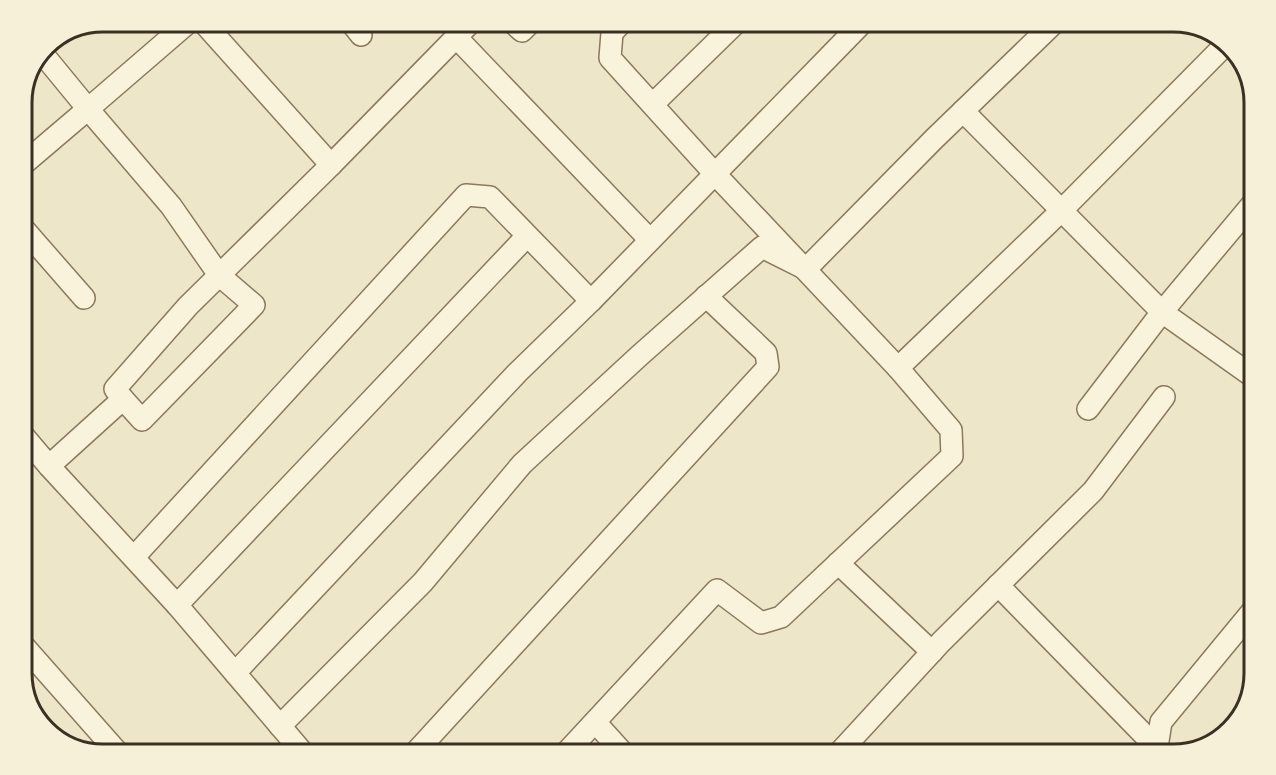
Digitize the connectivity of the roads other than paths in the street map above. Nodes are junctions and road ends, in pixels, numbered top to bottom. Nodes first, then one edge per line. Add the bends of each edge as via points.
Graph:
1 (177, 32) edge
2 (212, 32) edge
3 (461, 32) edge
4 (613, 32) edge
5 (727, 32) edge
6 (853, 32) edge
7 (1045, 32) edge
8 (456, 37) junction
9 (1221, 49) edge
10 (47, 58) edge
11 (653, 104) junction
12 (88, 109) junction
13 (963, 111) junction
14 (32, 157) edge
15 (331, 165) junction
16 (715, 174) junction
17 (1061, 211) junction
18 (1244, 214) edge
19 (527, 236) junction
20 (32, 239) edge
21 (650, 240) junction
22 (806, 269) junction
23 (219, 275) junction
24 (706, 296) junction
25 (84, 298) dead end
26 (591, 301) junction
27 (1162, 312) junction
28 (898, 368) junction
29 (1244, 370) edge
30 (1164, 397) dead end
31 (123, 399) junction
32 (1088, 409) dead end
33 (32, 446) edge
34 (49, 466) junction
35 (134, 557) junction
36 (838, 563) junction
37 (998, 585) junction
38 (177, 605) junction
39 (1244, 621) edge
40 (932, 652) junction
41 (32, 655) edge
42 (235, 673) junction
43 (595, 722) junction
44 (280, 726) junction
45 (111, 744) edge
46 (295, 744) edge
47 (423, 744) edge
48 (574, 744) edge
49 (615, 744) edge
50 (847, 744) edge
51 (1153, 744) edge
52 (1157, 744) edge

1 - 12 street
2 - 15 street
3 - 8 street
4 - 11 street via 610,58
5 - 11 street
6 - 16 street
7 - 13 street
8 - 15 street
8 - 21 street
9 - 17 street
10 - 12 street
11 - 16 street
12 - 14 street
12 - 23 street via 171,206
13 - 17 street
13 - 22 street
15 - 23 street
16 - 21 street
16 - 22 street
17 - 27 street
17 - 28 street
18 - 27 street
19 - 26 street
19 - 35 street via 490,197 466,195
19 - 38 street
20 - 25 street
21 - 26 street
22 - 24 street via 762,247
22 - 28 street
23 - 31 street via 115,390
23 - 31 street via 254,305 142,420
24 - 44 street via 522,464 423,582
24 - 47 street via 766,353 768,367
26 - 42 street via 516,373
27 - 29 street
27 - 32 street
28 - 36 street via 951,430 952,456
30 - 37 street via 1093,491
31 - 34 street
33 - 34 street
34 - 35 street
35 - 38 street
36 - 40 street
36 - 43 street via 781,617 761,623 717,590
37 - 40 street
37 - 51 street
38 - 42 street
39 - 52 street via 1161,722
40 - 50 street
41 - 45 street
42 - 44 street
43 - 48 street
43 - 49 street
44 - 46 street

